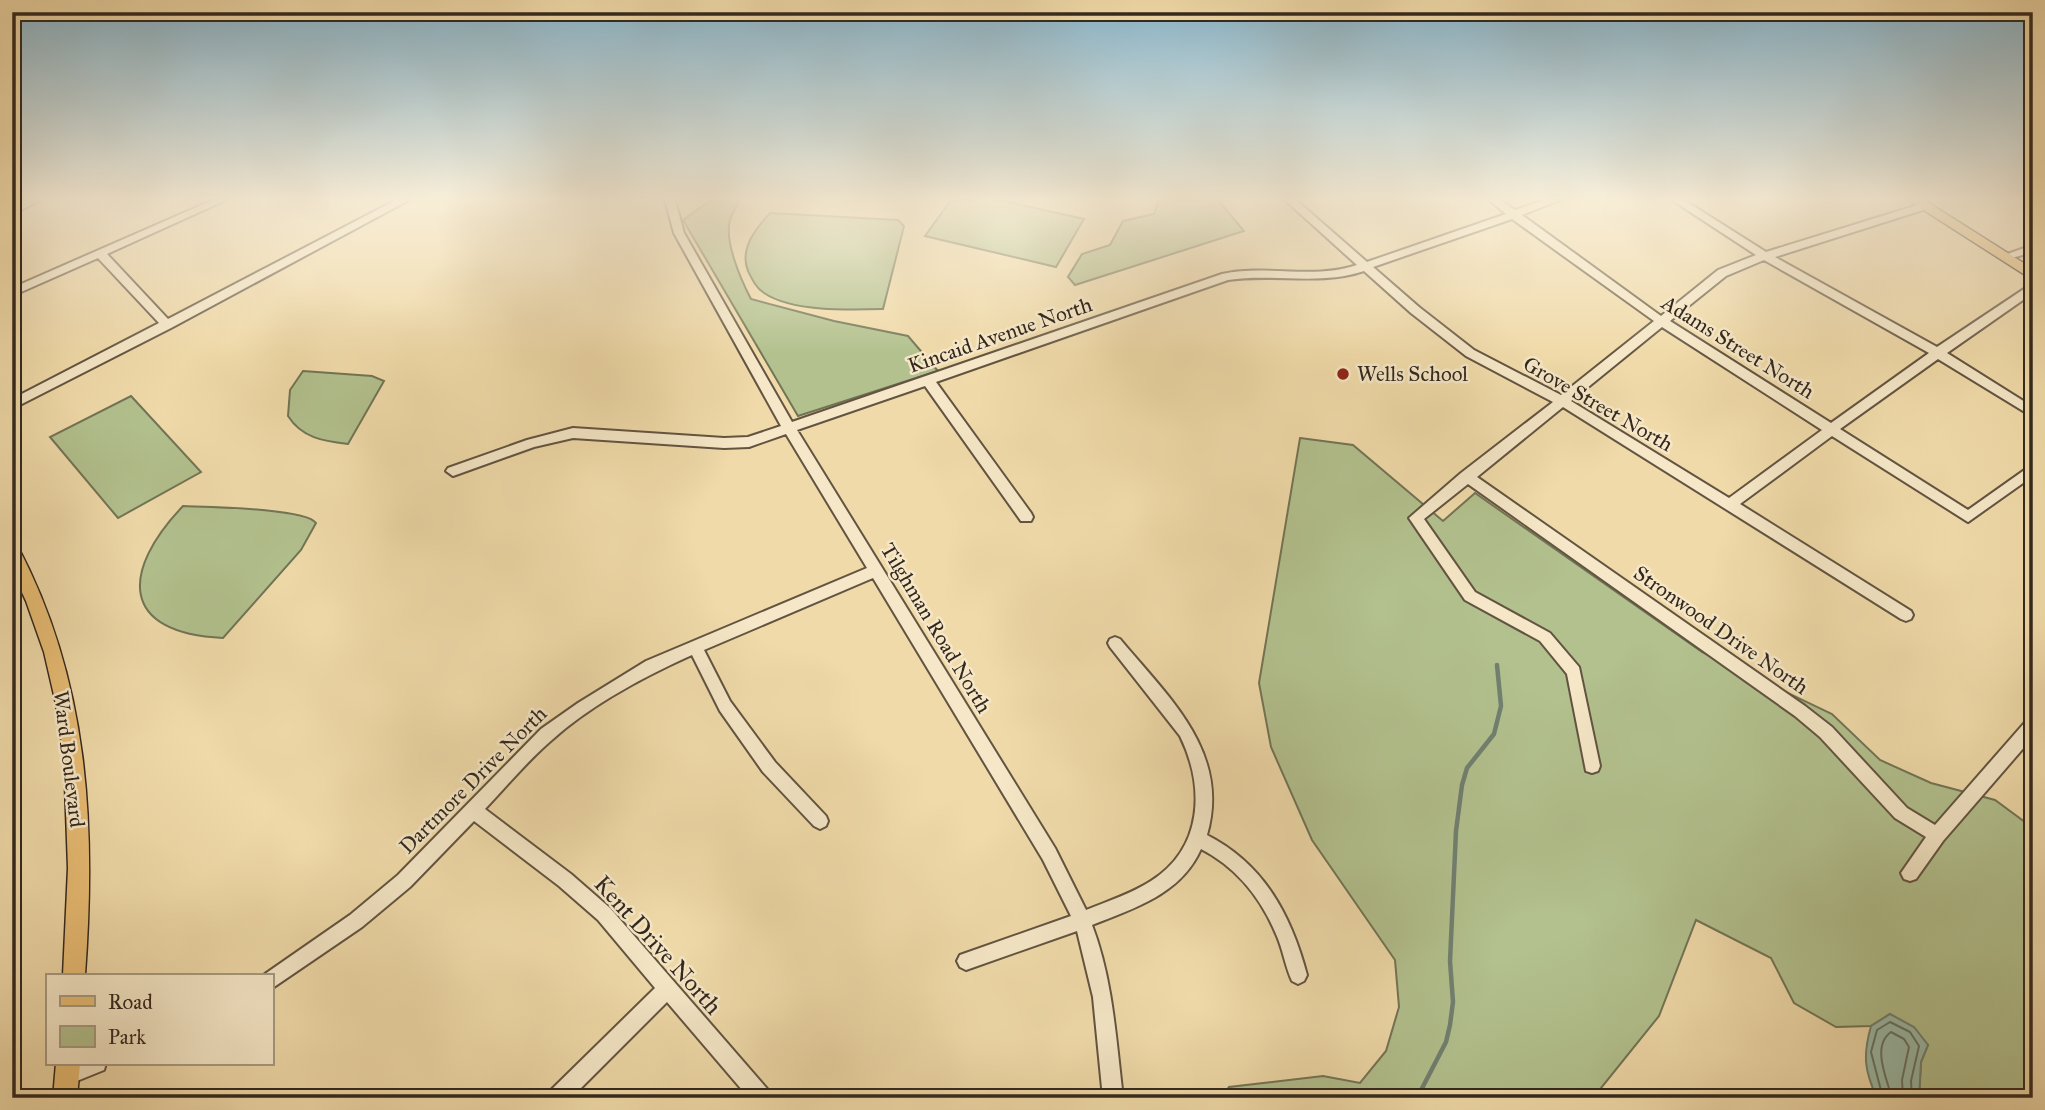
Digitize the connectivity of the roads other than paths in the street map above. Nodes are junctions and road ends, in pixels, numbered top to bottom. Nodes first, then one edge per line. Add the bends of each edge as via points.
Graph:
1 (104, 252) edge
2 (306, 252) edge
3 (690, 252) edge
4 (1348, 252) edge
5 (1408, 252) edge
6 (1564, 252) edge
7 (1758, 252) edge
8 (1777, 252) edge
9 (1997, 252) edge
10 (2021, 252) edge
11 (99, 254) junction
12 (1765, 256) junction
13 (2005, 257) junction
14 (1365, 267) junction
15 (2033, 276) edge
16 (2033, 287) edge
17 (12, 292) edge
18 (1661, 322) junction
19 (167, 325) junction
20 (1939, 353) junction
21 (928, 380) junction
22 (1561, 401) junction
23 (12, 405) edge
24 (2033, 413) edge
25 (789, 428) junction
26 (1833, 429) junction
27 (2033, 469) edge
28 (453, 471) dead end
29 (1466, 475) junction
30 (1729, 505) junction
31 (1026, 517) dead end
32 (12, 552) edge
33 (876, 570) junction
34 (1906, 615) dead end
35 (1115, 643) dead end
36 (695, 647) junction
37 (2033, 725) edge
38 (1592, 766) dead end
39 (474, 811) junction
40 (820, 821) dead end
41 (1937, 835) junction
42 (1198, 839) junction
43 (1910, 873) dead end
44 (1081, 921) junction
45 (966, 961) dead end
46 (74, 974) edge
47 (1298, 975) dead end
48 (273, 978) edge
49 (667, 989) junction
50 (95, 1064) edge
51 (67, 1079) edge
52 (557, 1098) edge
53 (762, 1098) edge
54 (1112, 1098) edge

1 - 11 street
2 - 19 street
3 - 25 street, Tilghman Road North
4 - 14 street, Grove Street North
5 - 14 street, Kincaid Avenue North
6 - 18 street, Adams Street North
7 - 12 street
8 - 12 street
9 - 13 main road
10 - 13 street
11 - 17 street
11 - 19 street
12 - 18 street via 1722,273
12 - 20 street
13 - 15 main road
14 - 21 street, Kincaid Avenue North via 1333,274 1237,274
14 - 22 street, Grove Street North via 1459,345
16 - 20 street
18 - 22 street
18 - 26 street, Adams Street North
19 - 23 street
20 - 24 street
20 - 26 street
21 - 25 street, Kincaid Avenue North
21 - 31 street
22 - 29 street
22 - 30 street, Grove Street North
25 - 28 street, Kincaid Avenue North via 739,443 573,433
25 - 33 street, Tilghman Road North
26 - 27 street, Adams Street North via 1968,517
26 - 30 street
29 - 38 street via 1416,518 1470,596 1545,637 1574,671
29 - 41 street, Stronwood Drive North via 1800,711 1826,732 1901,813
30 - 34 street, Grove Street North
32 - 46 main road, Ward Boulevard via 47,635 70,736 79,848
33 - 36 street, Dartmore Drive North
33 - 44 street, Tilghman Road North via 1049,854
35 - 42 street via 1195,745 1206,779 1207,801
36 - 39 street, Dartmore Drive North via 619,683 547,734
36 - 40 street via 732,716 769,767
37 - 41 street
39 - 48 street, Dartmore Drive North via 366,913
39 - 49 street, Kent Drive North via 604,914
41 - 43 street
42 - 44 street via 1164,883
42 - 47 street via 1234,858 1262,890 1293,954
44 - 45 street
44 - 54 street, Tilghman Road North via 1104,1009
49 - 52 street
49 - 53 street, Kent Drive North
50 - 51 street

